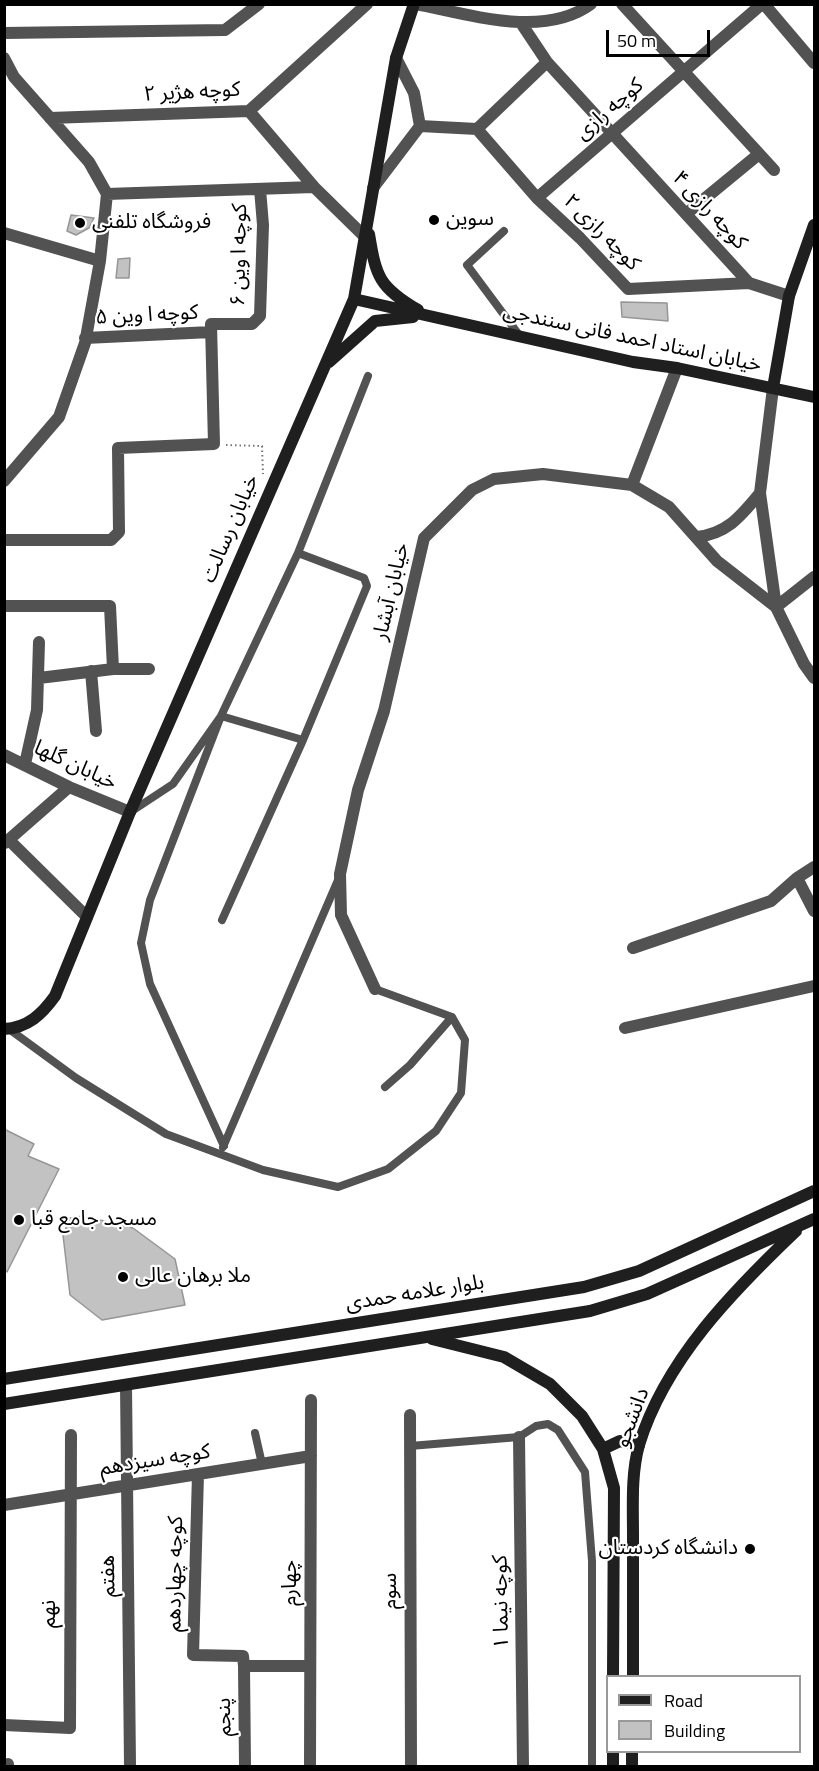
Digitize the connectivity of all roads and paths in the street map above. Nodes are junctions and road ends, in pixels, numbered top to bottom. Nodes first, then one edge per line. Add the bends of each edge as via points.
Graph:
1 (259, 4) edge
2 (367, 4) edge
3 (415, 4) edge
4 (591, 4) edge
5 (622, 4) edge
6 (763, 4) edge
7 (561, 11) edge
8 (521, 23) junction
9 (4, 33) edge
10 (4, 58) edge
11 (396, 58) junction
12 (547, 62) junction
13 (814, 63) edge
14 (683, 72) junction
15 (249, 111) junction
16 (50, 118) junction
17 (420, 126) junction
18 (477, 129) junction
19 (612, 135) junction
20 (759, 154) junction
21 (774, 170) dead end
22 (314, 188) junction
23 (374, 188) junction
24 (260, 189) junction
25 (107, 194) junction
26 (537, 198) junction
27 (686, 214) junction
28 (368, 223) junction
29 (814, 225) edge
30 (504, 231) dead end
31 (4, 233) edge
32 (365, 237) junction
33 (100, 261) junction
34 (749, 283) junction
35 (789, 296) junction
36 (354, 299) junction
37 (429, 316) junction
38 (211, 328) junction
39 (520, 337) junction
40 (85, 338) junction
41 (324, 366) junction
42 (677, 368) junction
43 (368, 376) dead end
44 (773, 388) junction
45 (814, 397) edge
46 (214, 444) junction
47 (264, 480) dead end
48 (4, 481) edge
49 (632, 485) junction
50 (760, 493) junction
51 (696, 537) junction
52 (4, 540) edge
53 (298, 553) junction
54 (814, 577) edge
55 (4, 606) edge
56 (776, 607) junction
57 (39, 642) dead end
58 (113, 669) junction
59 (149, 669) dead end
60 (91, 671) junction
61 (39, 678) junction
62 (814, 678) edge
63 (221, 716) junction
64 (96, 731) dead end
65 (303, 740) junction
66 (4, 755) edge
67 (25, 764) junction
68 (69, 787) junction
69 (130, 812) junction
70 (7, 842) edge
71 (814, 867) edge
72 (340, 874) junction
73 (797, 878) junction
74 (814, 911) edge
75 (87, 917) junction
76 (222, 920) dead end
77 (633, 948) dead end
78 (814, 986) edge
79 (375, 989) joint
80 (452, 1017) junction
81 (7, 1029) edge
82 (625, 1029) dead end
83 (386, 1087) dead end
84 (222, 1150) junction
85 (814, 1191) edge
86 (809, 1222) edge
87 (428, 1338) junction
88 (4, 1379) edge
89 (126, 1385) junction
90 (311, 1400) dead end
91 (4, 1404) edge
92 (410, 1415) dead end
93 (255, 1433) dead end
94 (71, 1435) dead end
95 (519, 1437) junction
96 (410, 1446) junction
97 (639, 1446) junction
98 (603, 1449) junction
99 (311, 1456) junction
100 (262, 1464) junction
101 (198, 1474) junction
102 (127, 1486) junction
103 (69, 1495) junction
104 (4, 1505) edge
105 (244, 1666) junction
106 (310, 1666) junction
107 (613, 1675) edge
108 (633, 1675) edge
109 (4, 1725) edge
110 (130, 1767) edge
111 (245, 1767) edge
112 (310, 1767) edge
113 (411, 1767) edge
114 (523, 1767) edge
115 (592, 1767) edge

1 - 9 street via 225,30
2 - 15 street, کوچه هژیر ۲
3 - 8 street
3 - 11 street, خیابان رسالت
4 - 7 street
5 - 14 street
6 - 13 street
6 - 14 street, کوچه رازی
7 - 8 street
8 - 12 street, کوچه رازی ۴
10 - 16 street via 14,77
11 - 17 street via 414,93
11 - 23 street, خیابان رسالت
12 - 18 street
12 - 19 street, کوچه رازی ۴
14 - 19 street, کوچه رازی
14 - 20 street
15 - 16 street, کوچه هژیر ۲
15 - 22 street
16 - 25 street via 89,162
17 - 18 street
17 - 23 street
18 - 26 street, کوچه رازی ۲
19 - 26 street, کوچه رازی
19 - 27 street, کوچه رازی ۴
20 - 21 street
20 - 27 street
22 - 24 street
22 - 32 street
23 - 28 street, خیابان رسالت
24 - 25 street, کوچه ا وین ۶
24 - 38 street, کوچه ا وین ۶ via 260,316 252,324
25 - 33 street
26 - 34 street, کوچه رازی ۲ via 628,289
27 - 34 street, کوچه رازی ۴
28 - 32 street, خیابان رسالت
28 - 37 street via 374,265 386,289
29 - 35 street, خیابان استاد احمد فانی سنندجی
30 - 39 lane via 467,265
31 - 33 street
32 - 36 street, خیابان رسالت
33 - 40 street
34 - 35 street, کوچه رازی ۴
35 - 44 street, خیابان استاد احمد فانی سنندجی
36 - 37 street, خیابان استاد احمد فانی سنندجی
36 - 41 street, خیابان رسالت
37 - 39 street, خیابان استاد احمد فانی سنندجی
37 - 41 street via 375,321
38 - 40 street, کوچه ا وین ۵
38 - 46 street
39 - 42 street, خیابان استاد احمد فانی سنندجی
40 - 48 street via 59,417
41 - 69 street, خیابان رسالت
42 - 44 street, خیابان استاد احمد فانی سنندجی
42 - 49 street
43 - 53 lane
44 - 45 street
44 - 50 street, خیابان آبشار
46 - 47 path via 262,446
46 - 52 street via 118,448 119,532 111,540
49 - 51 street, خیابان آبشار via 669,507
49 - 72 street, خیابان آبشار via 543,474 494,478 472,490 424,538 384,711 358,790
50 - 51 street via 739,519 722,532
50 - 56 street, خیابان آبشار
51 - 56 street, خیابان آبشار via 717,561
53 - 63 lane
53 - 65 lane via 364,578 367,586
54 - 56 street
55 - 58 street via 110,606
56 - 62 street, خیابان آبشار
57 - 61 street
58 - 59 street
58 - 60 street
60 - 61 street
60 - 64 street
61 - 67 street via 37,710
63 - 65 lane
63 - 69 lane via 173,784
63 - 84 lane via 150,900 141,943 150,984
65 - 76 lane
66 - 67 street, خیابان گلها
67 - 68 street, خیابان گلها
68 - 69 street, خیابان گلها
68 - 70 street
69 - 75 street, خیابان رسالت
70 - 75 street
71 - 73 street
72 - 79 street, خیابان آبشار via 341,915
72 - 84 lane
73 - 74 street
73 - 77 street via 771,901
75 - 81 street, خیابان رسالت via 55,996 44,1012 28,1023
78 - 82 street
79 - 80 lane
80 - 83 lane
80 - 84 lane via 465,1040 461,1093 436,1131 388,1169 338,1187 263,1170
81 - 84 lane via 166,1134
85 - 88 street, بلوار علامه حمدی via 639,1271 584,1287
86 - 87 street via 647,1294 590,1311
86 - 97 street, دانشجو via 756,1270 680,1359
87 - 89 street
87 - 98 street, دانشجو via 504,1357 550,1384 582,1416
89 - 91 street
89 - 102 street, هفتم
90 - 99 street, چهارم
92 - 96 street, سوم
93 - 100 lane
94 - 103 street, نهم
95 - 96 lane
95 - 114 street, کوچه نیما ۱
95 - 115 lane via 536,1426 549,1424 558,1430 585,1472 592,1561
96 - 113 street, سوم
97 - 98 street via 620,1441
97 - 108 street, دانشجو via 633,1488
98 - 107 street, دانشجو via 614,1488
99 - 100 street, کوچه سیزدهم
99 - 106 street, چهارم
100 - 101 street, کوچه سیزدهم
101 - 102 street, کوچه سیزدهم
101 - 105 street, کوچه چهاردهم via 193,1655 243,1656
102 - 103 street, کوچه سیزدهم
102 - 110 street, هفتم
103 - 104 street, کوچه سیزدهم
103 - 109 street, نهم via 70,1728
105 - 106 street, کوچه چهاردهم
105 - 111 street, پنجم
106 - 112 street, چهارم

